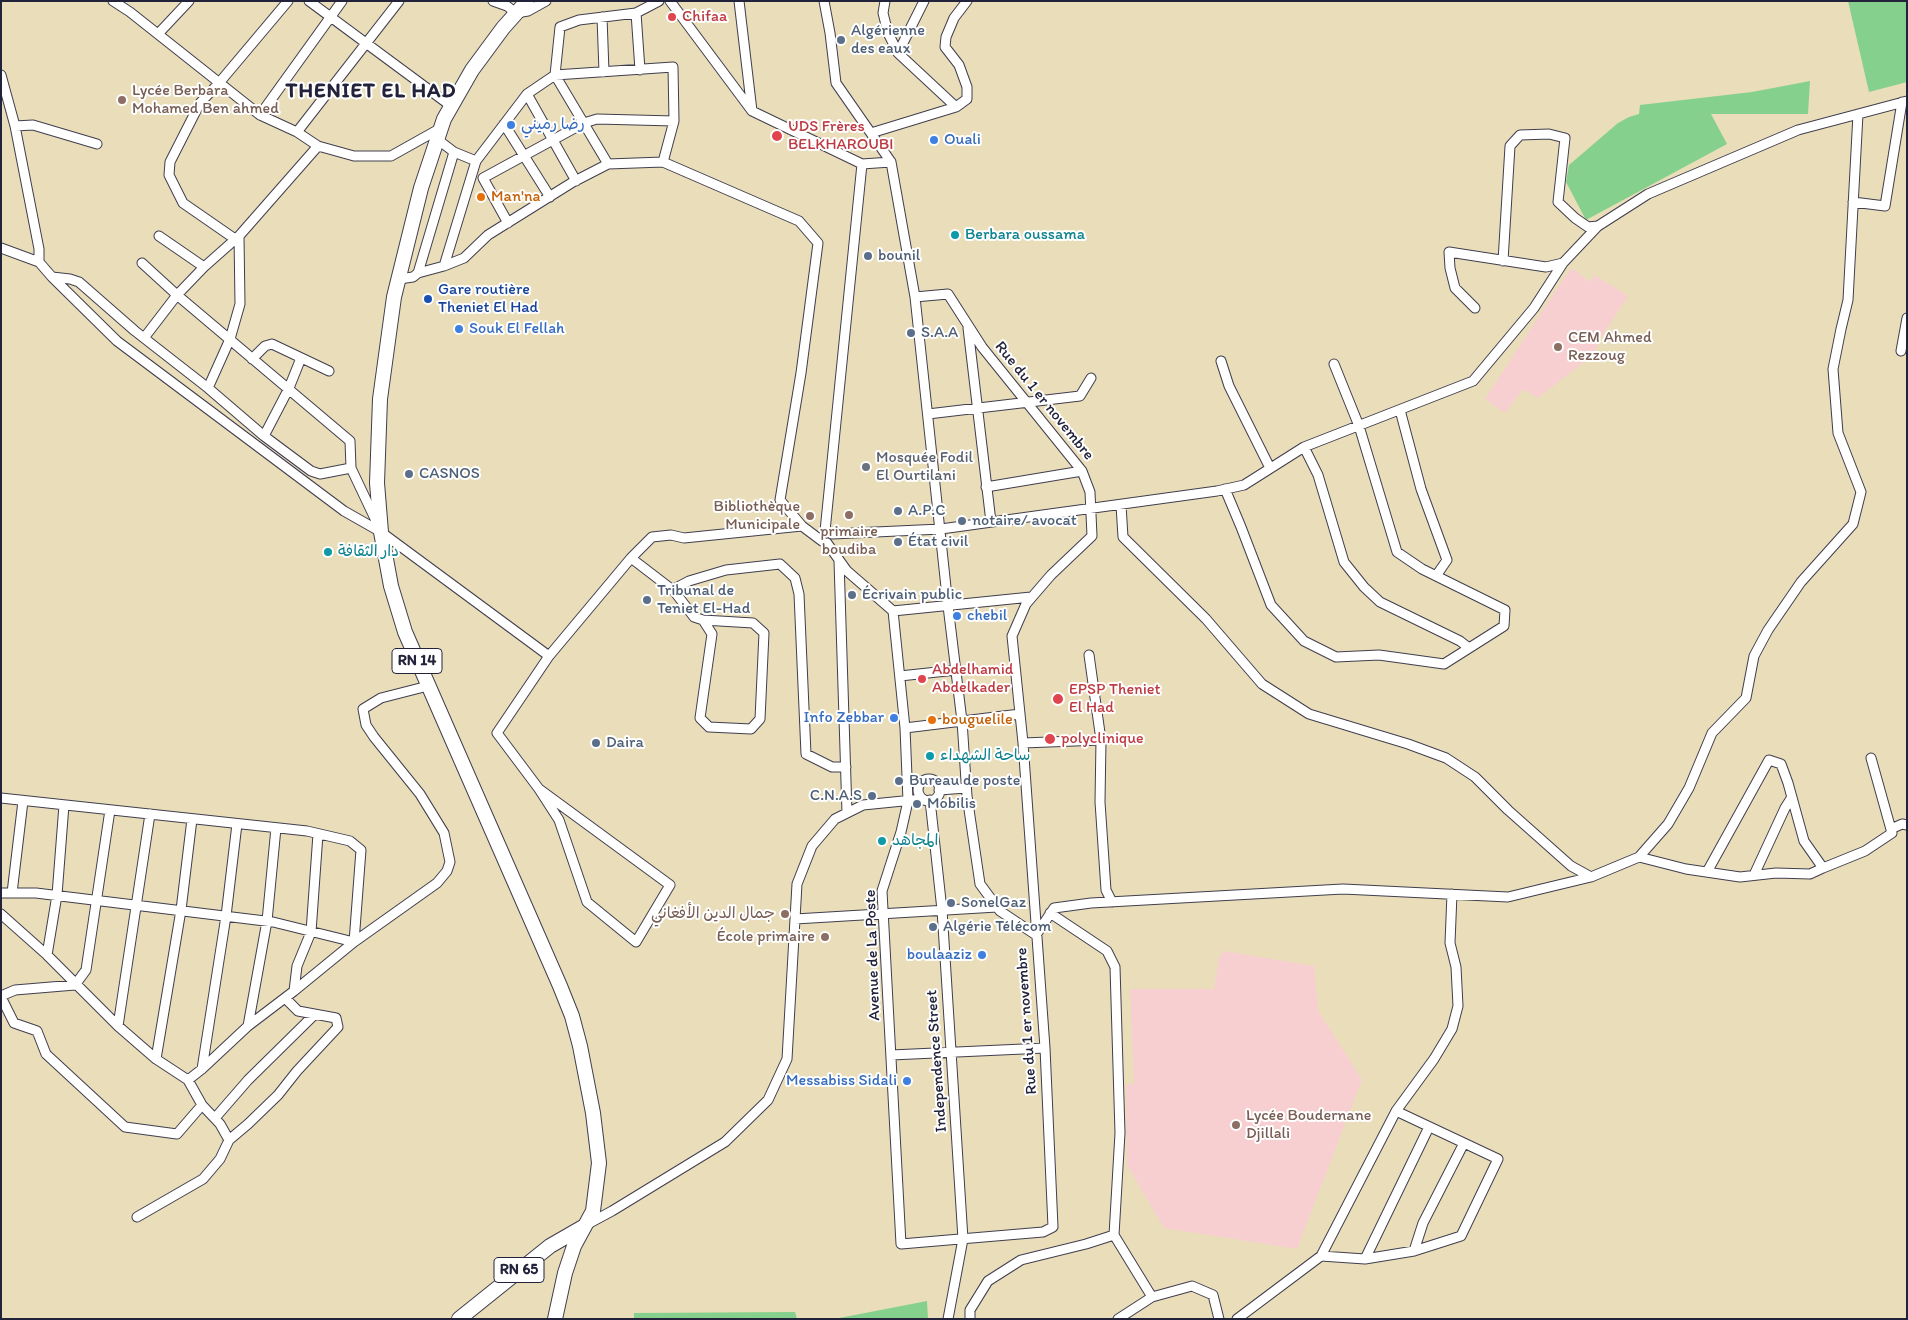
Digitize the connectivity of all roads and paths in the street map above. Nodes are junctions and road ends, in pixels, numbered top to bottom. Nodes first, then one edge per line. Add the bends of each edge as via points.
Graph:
1 (113, 1) edge
2 (288, 1) edge
3 (310, 1) edge
4 (342, 1) edge
5 (400, 1) edge
6 (493, 1) edge
7 (527, 1) edge
8 (546, 1) edge
9 (659, 1) edge
10 (670, 1) edge
11 (739, 1) edge
12 (824, 1) edge
13 (885, 1) edge
14 (924, 1) edge
15 (967, 1) edge
16 (185, 3) edge
17 (509, 7) edge
18 (636, 13) junction
19 (330, 17) junction
20 (602, 17) junction
21 (158, 34) junction
22 (367, 43) junction
23 (898, 53) junction
24 (640, 70) junction
25 (604, 72) junction
26 (1, 75) edge
27 (555, 76) junction
28 (219, 83) junction
29 (527, 94) junction
30 (1904, 102) edge
31 (451, 106) junction
32 (956, 107) junction
33 (752, 111) junction
34 (1858, 114) junction
35 (260, 115) junction
36 (674, 121) junction
37 (584, 123) junction
38 (504, 124) junction
39 (15, 126) junction
40 (297, 132) junction
41 (871, 133) junction
42 (439, 134) junction
43 (553, 140) junction
44 (97, 144) dead end
45 (318, 146) junction
46 (454, 152) junction
47 (524, 156) junction
48 (476, 160) junction
49 (663, 162) junction
50 (891, 162) junction
51 (608, 164) junction
52 (862, 164) junction
53 (576, 180) junction
54 (550, 197) junction
55 (1853, 202) junction
56 (508, 223) junction
57 (1598, 226) junction
58 (159, 236) dead end
59 (237, 238) junction
60 (1, 248) edge
61 (1503, 261) junction
62 (39, 262) junction
63 (142, 263) dead end
64 (1563, 263) junction
65 (444, 266) junction
66 (204, 267) junction
67 (418, 273) junction
68 (52, 278) junction
69 (399, 279) junction
70 (177, 295) junction
71 (915, 297) junction
72 (1475, 308) dead end
73 (1907, 318) edge
74 (968, 324) junction
75 (144, 338) junction
76 (230, 339) junction
77 (1901, 351) dead end
78 (301, 358) junction
79 (252, 359) junction
80 (1221, 361) dead end
81 (1334, 364) dead end
82 (329, 371) dead end
83 (1091, 378) dead end
84 (208, 388) junction
85 (289, 388) junction
86 (1027, 402) junction
87 (978, 408) junction
88 (1400, 410) junction
89 (928, 414) junction
90 (1359, 426) junction
91 (264, 436) junction
92 (1304, 447) junction
93 (351, 468) junction
94 (1270, 468) junction
95 (1082, 471) junction
96 (986, 486) junction
97 (1225, 490) junction
98 (1121, 505) junction
99 (1091, 509) junction
100 (990, 522) junction
101 (802, 526) junction
102 (940, 528) junction
103 (381, 532) junction
104 (826, 537) junction
105 (630, 558) junction
106 (839, 561) junction
107 (1436, 576) junction
108 (672, 590) junction
109 (1032, 597) junction
110 (948, 606) junction
111 (893, 611) junction
112 (703, 620) junction
113 (1469, 648) junction
114 (1089, 655) dead end
115 (549, 656) junction
116 (956, 670) junction
117 (900, 676) junction
118 (428, 686) junction
119 (1020, 714) junction
120 (962, 721) junction
121 (905, 728) junction
122 (1101, 740) junction
123 (1023, 743) junction
124 (1871, 758) dead end
125 (846, 767) junction
126 (966, 788) junction
127 (539, 789) junction
128 (939, 790) junction
129 (1792, 797) junction
130 (1, 798) edge
131 (927, 800) junction
132 (23, 801) junction
133 (908, 801) junction
134 (64, 805) junction
135 (110, 810) junction
136 (847, 813) junction
137 (150, 814) junction
138 (192, 819) junction
139 (237, 824) junction
140 (1907, 825) edge
141 (276, 828) junction
142 (1891, 829) junction
143 (318, 834) junction
144 (1639, 857) junction
145 (1823, 868) junction
146 (1708, 872) junction
147 (1754, 876) junction
148 (1591, 877) junction
149 (1, 893) edge
150 (12, 893) junction
151 (1452, 894) junction
152 (57, 895) junction
153 (96, 900) junction
154 (1112, 902) junction
155 (136, 905) junction
156 (997, 907) junction
157 (181, 910) junction
158 (942, 910) junction
159 (883, 913) junction
160 (1050, 913) junction
161 (1, 914) edge
162 (226, 916) junction
163 (796, 919) junction
164 (267, 921) junction
165 (311, 932) junction
166 (1036, 934) junction
167 (354, 942) junction
168 (47, 955) junction
169 (75, 984) junction
170 (294, 991) junction
171 (1, 997) edge
172 (286, 998) junction
173 (314, 1015) junction
174 (118, 1026) junction
175 (248, 1026) junction
176 (1044, 1048) junction
177 (952, 1052) junction
178 (891, 1054) junction
179 (156, 1059) junction
180 (202, 1069) junction
181 (188, 1080) junction
182 (202, 1105) junction
183 (1396, 1111) junction
184 (215, 1118) junction
185 (1430, 1127) junction
186 (229, 1140) junction
187 (1464, 1143) junction
188 (137, 1216) dead end
189 (583, 1227) junction
190 (1053, 1227) joint
191 (1114, 1235) junction
192 (963, 1239) junction
193 (1414, 1251) junction
194 (1321, 1256) junction
195 (1366, 1259) junction
196 (1152, 1297) junction
197 (459, 1319) edge
198 (555, 1319) edge
199 (948, 1319) edge
200 (970, 1319) edge
201 (1118, 1319) edge
202 (1218, 1319) edge
203 (1237, 1319) edge

1 - 21 street
2 - 28 street
3 - 19 street
4 - 19 street
5 - 22 street
6 - 17 street
7 - 17 main road, RN 14
8 - 17 street via 528,11
9 - 18 street
10 - 33 street
11 - 33 street
12 - 41 street via 836,83
13 - 23 street via 883,13 888,33
14 - 23 street
15 - 32 street via 954,18 946,37 945,47 959,65 967,87 967,99
16 - 21 street
17 - 31 main road, RN 14
18 - 20 street
18 - 24 street
19 - 22 street
19 - 35 street
20 - 25 street
20 - 27 street via 560,27
21 - 28 street
22 - 31 street
22 - 40 street
23 - 32 street
24 - 25 street
24 - 36 street via 673,67
25 - 27 street
26 - 39 street
27 - 29 street
27 - 37 street
28 - 35 street
28 - 59 street via 200,103 170,162 169,175 184,203
29 - 38 street
29 - 43 street
30 - 34 street
30 - 55 street via 1886,206
31 - 42 main road, RN 14
32 - 41 street
33 - 52 street
34 - 55 street
34 - 57 street via 1798,130 1657,190
35 - 40 street
36 - 37 street via 596,119
36 - 49 street
37 - 43 street
37 - 51 street
38 - 47 street
38 - 48 street
39 - 44 street via 33,126
39 - 62 street via 40,249
40 - 45 street
41 - 50 street
42 - 45 street via 390,156 354,156
42 - 46 street
42 - 69 main road, RN 14 via 421,188
43 - 47 street
43 - 53 street
45 - 59 street
46 - 48 street
46 - 67 street
47 - 54 street
47 - 56 street via 482,178
48 - 65 street
49 - 51 street
49 - 101 street via 799,221 818,243 780,500
50 - 52 street
50 - 71 street
51 - 53 street
52 - 104 street
53 - 54 street
54 - 56 street
55 - 144 street via 1848,300 1833,369 1838,433 1861,492 1853,524 1801,582 1768,630 1754,656 1746,698 1712,733 1689,788 1668,824
56 - 65 street via 488,235 464,258
57 - 61 street via 1588,227 1558,202 1565,138 1549,134 1520,135 1510,146
57 - 64 street
58 - 66 street
59 - 66 street
59 - 76 street via 240,304
60 - 62 street
61 - 64 street via 1546,267
61 - 72 street via 1449,252 1455,288
62 - 68 street
63 - 70 street
64 - 88 street via 1534,308 1473,381
65 - 67 street
66 - 70 street
67 - 69 street
68 - 75 street via 78,282
68 - 103 street via 117,341 344,511
69 - 103 main road, RN 14 via 380,399 378,483
70 - 75 street
70 - 76 street
71 - 74 street, Rue du 1 er novembre via 948,294
71 - 89 street
73 - 77 street
74 - 86 street, Rue du 1 er novembre via 982,347
74 - 87 street
75 - 84 street
76 - 79 street
76 - 84 street
78 - 79 street via 272,344 265,346
78 - 82 street
78 - 85 street
79 - 85 street
80 - 94 street via 1229,386
81 - 90 street
83 - 86 street via 1080,396
84 - 91 street
85 - 91 street
85 - 93 street via 350,441
86 - 87 street
86 - 95 street, Rue du 1 er novembre
87 - 89 street
87 - 96 street
88 - 90 street
88 - 107 street via 1421,489 1447,560
89 - 102 street
90 - 92 street
90 - 107 street via 1397,552
91 - 93 street via 311,471 320,474
92 - 94 street
92 - 113 street via 1318,475 1344,562 1380,602 1460,640
93 - 103 street
94 - 97 street via 1244,484
95 - 96 street
95 - 99 street, Rue du 1 er novembre via 1090,492
96 - 100 street
97 - 98 street
97 - 113 street via 1272,604 1304,641 1336,657 1379,655 1444,664
98 - 99 street
98 - 148 street via 1123,537 1206,619 1262,684 1309,714 1446,758 1475,777 1571,866
99 - 100 street
99 - 109 street, Rue du 1 er novembre via 1092,536
100 - 102 street
101 - 104 street
101 - 105 street via 684,538 671,535 652,537
102 - 104 street
102 - 110 street
103 - 115 street
103 - 118 main road, RN 14 via 391,586 405,632
104 - 106 street
105 - 108 street
105 - 115 street
106 - 111 street
106 - 125 street
107 - 113 street via 1505,610 1504,626
108 - 112 street via 694,617
108 - 125 street via 689,581 726,570 780,564 795,578 799,594 806,754 832,767
109 - 110 street
109 - 119 street, Rue du 1 er novembre via 1012,636
110 - 111 street
110 - 116 street
111 - 117 street, Avenue de La Poste
112 - 112 street via 712,634 700,718 709,727 751,729 760,719 764,633 753,623
114 - 122 street
115 - 127 street via 497,733
116 - 117 street
116 - 120 street
117 - 121 street, Avenue de La Poste
118 - 167 street via 381,698 363,709 366,725 420,794 444,833 450,862 437,883
118 - 189 main road, RN 14 via 572,1016 593,1113 599,1163 593,1211
119 - 120 street
119 - 123 street, Rue du 1 er novembre
120 - 121 street
120 - 126 street
121 - 133 street, Avenue de La Poste
122 - 123 street
122 - 154 street via 1100,802 1106,890
123 - 166 street, Rue du 1 er novembre
124 - 142 street
125 - 136 street
126 - 128 street
126 - 156 street via 980,884
127 - 127 street via 670,885 636,942 586,902 559,820
128 - 131 street via 938,796
128 - 131 street via 934,781 925,780 918,787 919,794
129 - 145 street via 1804,841
129 - 146 street via 1781,764 1770,760
129 - 147 street
130 - 132 street
131 - 133 street
131 - 158 street, Independence Street
132 - 134 street
132 - 150 street
133 - 136 street via 863,805
133 - 159 street, Avenue de La Poste via 882,891
134 - 135 street
134 - 152 street
135 - 137 street
135 - 153 street
136 - 163 street via 834,819 812,846 797,884
137 - 138 street
137 - 155 street
138 - 139 street
138 - 157 street
139 - 141 street
139 - 162 street
140 - 142 street
141 - 143 street
141 - 164 street
142 - 145 street via 1892,833 1865,851
143 - 165 street
143 - 167 street via 350,840 361,850
144 - 146 street
144 - 148 street
145 - 147 street via 1810,874
146 - 147 street
148 - 151 street via 1508,897
149 - 150 street
150 - 152 street
151 - 154 street via 1343,889
151 - 183 street via 1450,943 1456,967 1458,1006 1452,1029
152 - 153 street
152 - 168 street
153 - 155 street
153 - 169 street via 86,970
154 - 160 street via 1054,908
155 - 157 street
155 - 174 street
156 - 158 street
156 - 166 street
157 - 162 street
157 - 179 street
158 - 159 street
158 - 177 street, Independence Street
159 - 163 street
159 - 178 street, Avenue de La Poste
160 - 166 street
160 - 191 street via 1108,952 1115,967 1120,1133
161 - 168 street
162 - 164 street
162 - 180 street
163 - 189 street via 787,1059 768,1100 725,1142
164 - 165 street
164 - 175 street
165 - 167 street
165 - 170 street via 297,966
166 - 176 street, Rue du 1 er novembre
167 - 170 street
168 - 169 street
169 - 171 street via 15,990
169 - 174 street
170 - 172 street
171 - 182 street via 14,1023 38,1031 46,1054 125,1127 177,1134
172 - 173 street via 298,1011
172 - 175 street
173 - 184 street via 248,1080
173 - 186 street via 336,1018 338,1028 278,1095
174 - 179 street
175 - 180 street
176 - 177 street
176 - 190 street, Rue du 1 er novembre
177 - 178 street
177 - 192 street, Independence Street
178 - 192 street, Avenue de La Poste via 901,1244
179 - 181 street
180 - 181 street
181 - 182 street
182 - 184 street
183 - 185 street
183 - 194 street
184 - 186 street
185 - 187 street
185 - 195 street
186 - 188 street via 220,1159 203,1179
187 - 193 street via 1423,1223
187 - 193 street via 1498,1159 1461,1236
189 - 197 main road, RN 65 via 550,1246
189 - 198 main road, RN 14 via 565,1273
190 - 192 street, Avenue de La Poste via 1043,1232
191 - 196 street
191 - 200 street via 1021,1260 988,1281 970,1310
192 - 199 street, Independence Street
193 - 195 street
194 - 195 street
194 - 203 street
196 - 201 street
196 - 202 street via 1192,1286 1213,1295

